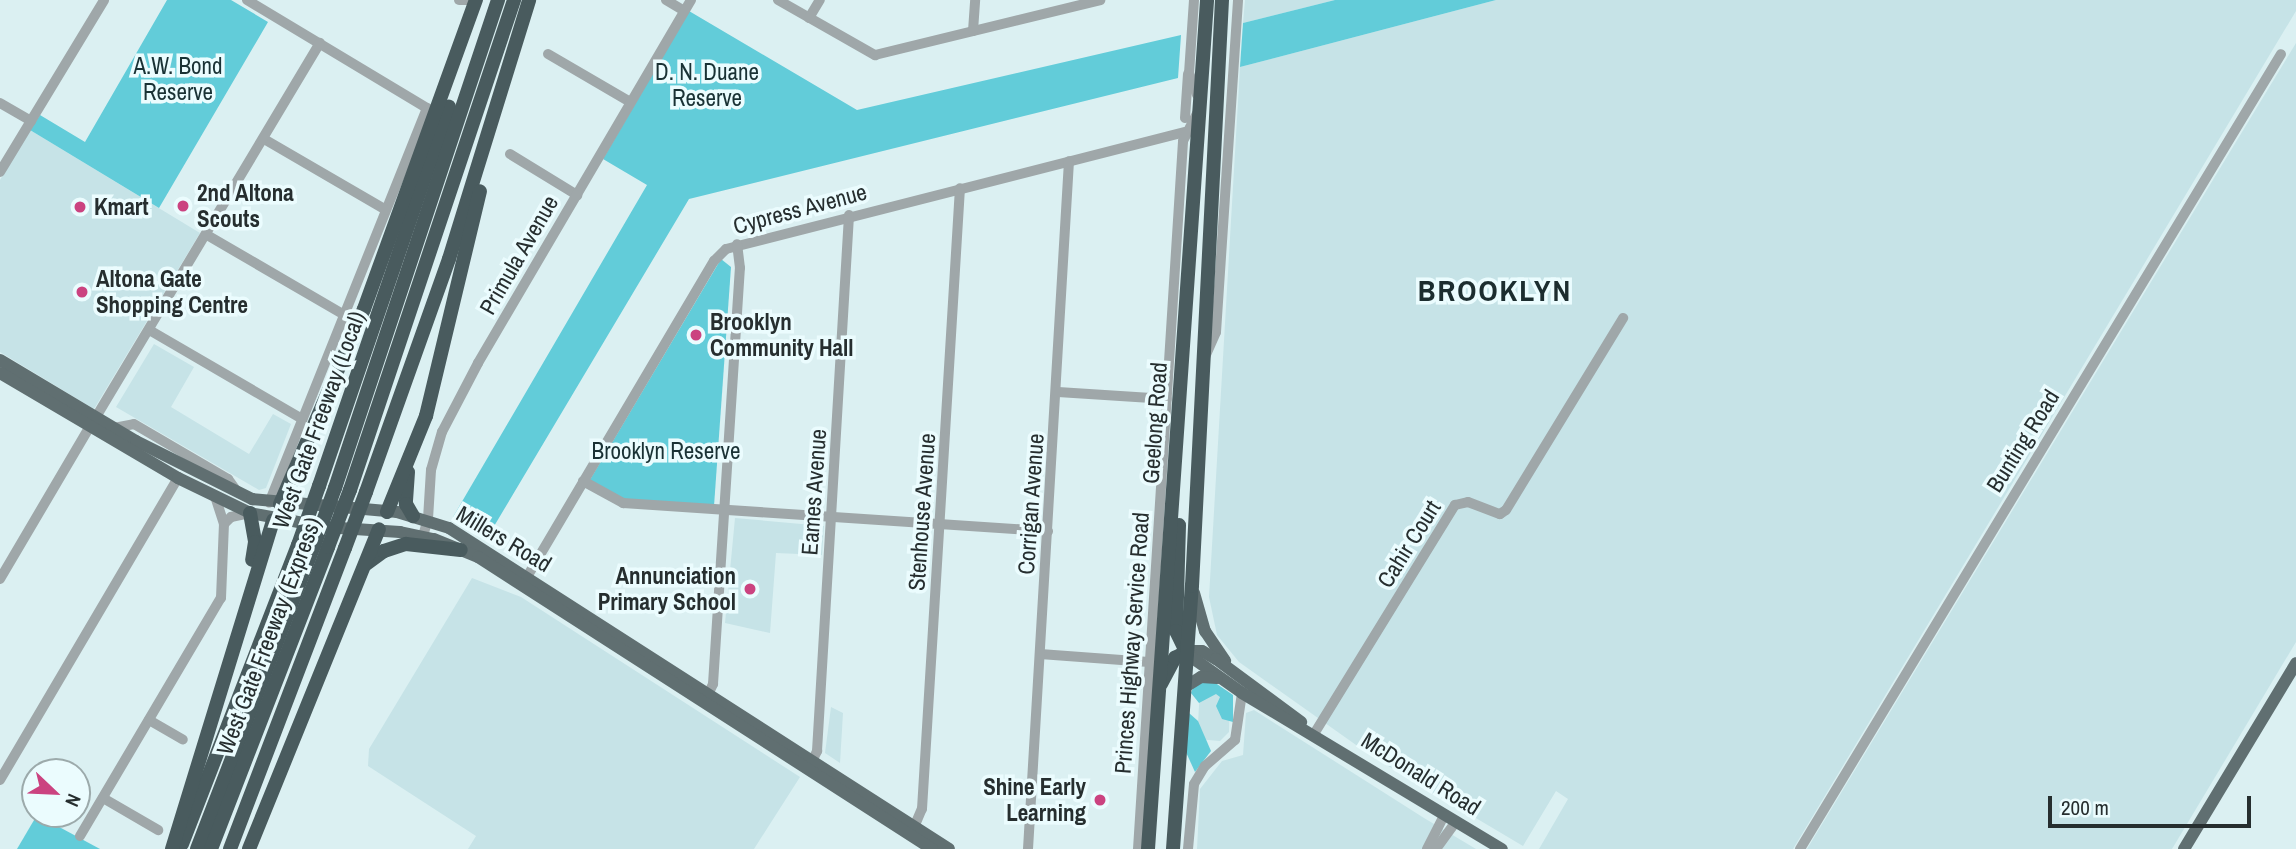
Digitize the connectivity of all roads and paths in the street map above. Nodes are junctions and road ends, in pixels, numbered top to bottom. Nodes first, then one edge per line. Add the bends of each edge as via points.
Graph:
1 (104, 0) edge
2 (247, 0) edge
3 (458, 0) edge
4 (468, 0) edge
5 (476, 0) edge
6 (483, 0) edge
7 (498, 0) edge
8 (514, 0) edge
9 (529, 0) edge
10 (666, 0) edge
11 (691, 0) edge
12 (778, 0) edge
13 (820, 0) edge
14 (975, 0) edge
15 (1100, 0) edge
16 (1194, 0) edge
17 (1208, 0) edge
18 (1222, 0) edge
19 (1238, 0) edge
20 (1083, 2) edge
21 (684, 11) junction
22 (809, 18) junction
23 (973, 31) junction
24 (320, 43) junction
25 (548, 54) dead end
26 (2281, 54) dead end
27 (1189, 70) junction
28 (504, 81) junction
29 (630, 102) junction
30 (0, 103) edge
31 (1200, 106) junction
32 (1185, 118) dead end
33 (31, 121) junction
34 (1185, 132) junction
35 (264, 139) junction
36 (510, 154) dead end
37 (1069, 161) junction
38 (0, 172) edge
39 (960, 188) junction
40 (577, 195) junction
41 (386, 210) junction
42 (849, 215) junction
43 (207, 235) junction
44 (737, 244) junction
45 (1176, 264) junction
46 (1187, 288) junction
47 (343, 314) junction
48 (1623, 318) dead end
49 (151, 331) junction
50 (0, 360) edge
51 (1201, 363) junction
52 (0, 373) edge
53 (0, 381) edge
54 (14, 382) junction
55 (1058, 392) junction
56 (1180, 392) junction
57 (1200, 392) junction
58 (1167, 399) junction
59 (302, 419) junction
60 (93, 421) junction
61 (408, 460) junction
62 (1174, 474) junction
63 (178, 478) junction
64 (583, 481) junction
65 (342, 489) junction
66 (216, 499) junction
67 (274, 503) junction
68 (724, 510) junction
69 (387, 512) junction
70 (250, 513) junction
71 (413, 516) junction
72 (832, 517) junction
73 (428, 519) junction
74 (273, 520) junction
75 (225, 524) junction
76 (940, 524) junction
77 (379, 530) junction
78 (1048, 531) junction
79 (422, 540) junction
80 (321, 547) junction
81 (461, 550) joint
82 (363, 568) junction
83 (0, 579) edge
84 (525, 581) junction
85 (1192, 586) junction
86 (1187, 652) junction
87 (1040, 654) junction
88 (1149, 662) junction
89 (227, 663) junction
90 (2296, 663) edge
91 (1231, 668) junction
92 (1221, 678) junction
93 (1185, 687) junction
94 (1245, 687) junction
95 (1158, 690) junction
96 (707, 699) junction
97 (149, 720) junction
98 (1315, 735) junction
99 (183, 740) dead end
100 (810, 765) junction
101 (0, 780) edge
102 (103, 798) junction
103 (1450, 818) junction
104 (158, 830) dead end
105 (913, 831) junction
106 (80, 836) dead end
107 (2187, 848) edge
108 (172, 849) edge
109 (180, 849) edge
110 (197, 849) edge
111 (211, 849) edge
112 (230, 849) edge
113 (250, 849) edge
114 (932, 849) edge
115 (949, 849) edge
116 (1028, 849) edge
117 (1138, 849) edge
118 (1149, 849) edge
119 (1171, 849) edge
120 (1188, 849) edge
121 (1427, 849) edge
122 (1436, 849) edge
123 (1502, 849) edge
124 (1800, 849) edge

1 - 33 street
2 - 24 street
3 - 4 street
5 - 67 highway via 363,309
6 - 109 highway, West Gate Freeway (Local), bridge via 399,262 298,545
7 - 65 highway, West Gate Freeway (Express)
8 - 65 highway, West Gate Freeway (Express)
9 - 28 highway
10 - 21 street
11 - 21 street, Primula Avenue
12 - 22 street
13 - 22 street
14 - 23 street
15 - 20 street
16 - 27 street
17 - 31 highway, Geelong Road
18 - 51 highway, Geelong Road
19 - 51 street via 1216,332
20 - 23 street
21 - 29 street, Primula Avenue
22 - 23 street via 875,55
24 - 35 street
24 - 41 street via 425,104 426,112
25 - 29 street
26 - 124 street, Bunting Road
27 - 31 street
27 - 32 street
28 - 61 highway via 435,382
28 - 112 highway, bridge via 444,272 366,492
29 - 40 street, Primula Avenue
30 - 33 street
31 - 34 street, Princes Highway Service Road
31 - 46 highway, Geelong Road
33 - 38 street
34 - 37 street, Cypress Avenue
34 - 45 street, Princes Highway Service Road
35 - 41 street
35 - 43 street
36 - 40 street
37 - 39 street, Cypress Avenue
37 - 55 street, Corrigan Avenue
39 - 42 street, Cypress Avenue
39 - 76 street, Stenhouse Avenue
40 - 73 street, Primula Avenue via 442,432 431,470
41 - 47 street
42 - 44 street, Cypress Avenue
42 - 72 street, Eames Avenue
43 - 47 street
43 - 49 street
44 - 64 street, Cypress Avenue via 714,261
44 - 68 street via 740,268
45 - 46 street
45 - 58 street, Princes Highway Service Road
46 - 56 highway, Geelong Road
47 - 59 street
48 - 98 street, Cahir Court via 1506,510 1500,514 1468,502 1455,505
49 - 59 street
49 - 60 street
50 - 60 main road, Millers Road
51 - 57 highway, Geelong Road
52 - 54 main road, Millers Road
53 - 54 street
54 - 60 main road, Millers Road
55 - 58 street
55 - 78 street, Corrigan Avenue
56 - 57 highway
56 - 62 highway, Geelong Road
57 - 85 highway, Geelong Road
58 - 88 street, Princes Highway Service Road
59 - 67 street
60 - 63 main road, Millers Road
60 - 67 main road, Millers Road via 238,493
60 - 83 street
61 - 69 highway
61 - 71 highway via 406,504
62 - 86 highway via 1180,501 1176,631
62 - 95 highway, Geelong Road
63 - 66 main road, Millers Road
63 - 101 street
64 - 68 street via 623,503
64 - 84 street, Cypress Avenue
65 - 80 highway, West Gate Freeway (Express), bridge
66 - 70 main road, Millers Road
66 - 75 street
67 - 69 main road, Millers Road
67 - 74 main road
68 - 72 street
68 - 96 street
69 - 71 main road, Millers Road
69 - 77 main road
70 - 74 main road, Millers Road
70 - 75 street via 231,517
70 - 89 highway via 255,542
71 - 73 main road, Millers Road
72 - 76 street
72 - 100 street, Eames Avenue via 817,752
73 - 79 street, Primula Avenue
73 - 84 main road, Millers Road
74 - 77 main road, Millers Road
74 - 89 highway
75 - 97 street via 221,598
76 - 78 street
76 - 105 street, Stenhouse Avenue via 922,808
77 - 79 main road, Millers Road
77 - 82 highway
78 - 87 street, Corrigan Avenue
79 - 81 highway
79 - 82 highway via 384,551
80 - 110 highway, West Gate Freeway (Express)
80 - 111 highway, West Gate Freeway (Express)
81 - 84 main road, Millers Road
82 - 113 highway
84 - 96 main road, Millers Road
85 - 86 highway, Geelong Road
85 - 91 main road via 1205,631
86 - 91 main road, McDonald Road via 1202,651
86 - 92 main road, McDonald Road
86 - 93 highway, Geelong Road
86 - 95 highway via 1175,659
87 - 88 street
87 - 116 street, Corrigan Avenue
88 - 117 street, Princes Highway Service Road
89 - 108 highway
90 - 107 main road
91 - 94 main road, McDonald Road
92 - 93 main road via 1201,677
92 - 94 main road, McDonald Road
93 - 119 highway, Geelong Road
94 - 98 main road, McDonald Road
94 - 120 street via 1235,740 1207,764 1194,784
95 - 118 highway, Geelong Road
96 - 100 main road, Millers Road
97 - 99 street
97 - 102 street
98 - 103 main road, McDonald Road
100 - 105 main road, Millers Road
102 - 104 street
102 - 106 street
103 - 121 street
103 - 122 street
103 - 123 main road, McDonald Road
105 - 114 main road, Millers Road
105 - 115 main road, Millers Road

